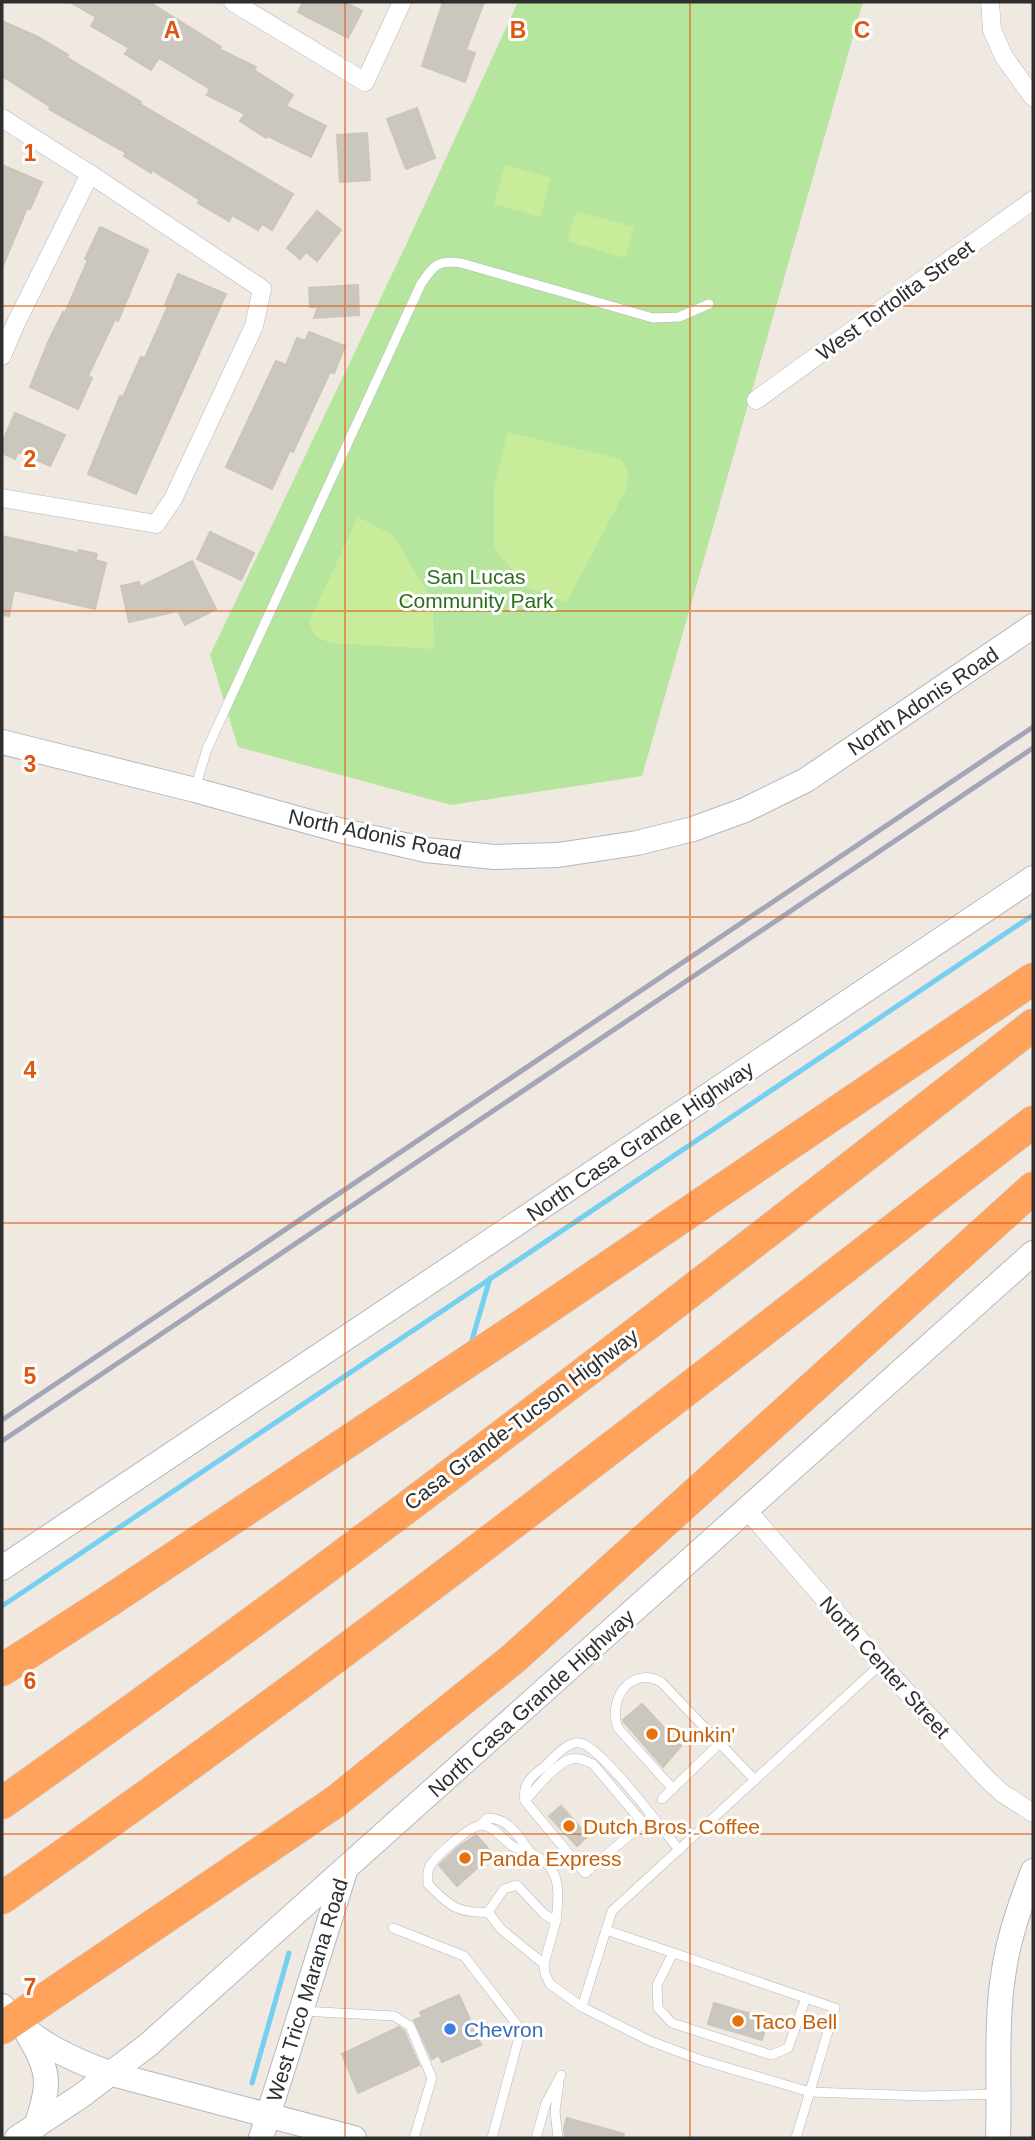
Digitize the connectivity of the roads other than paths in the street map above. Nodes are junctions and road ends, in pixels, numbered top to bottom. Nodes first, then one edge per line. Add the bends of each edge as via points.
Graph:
1 (233, 2) edge
2 (402, 2) edge
3 (990, 2) edge
4 (1033, 97) edge
5 (2, 118) edge
6 (90, 174) junction
7 (1033, 200) edge
8 (709, 304) dead end
9 (2, 356) edge
10 (756, 400) dead end
11 (2, 498) edge
12 (1033, 626) edge
13 (2, 742) edge
14 (195, 790) junction
15 (1033, 878) edge
16 (1033, 979) edge
17 (1033, 1025) edge
18 (1033, 1122) edge
19 (1033, 1188) edge
20 (1033, 1253) edge
21 (747, 1510) junction
22 (2, 1568) edge
23 (881, 1664) junction
24 (2, 1670) edge
25 (720, 1743) junction
26 (755, 1780) junction
27 (673, 1789) junction
28 (662, 1799) dead end
29 (525, 1801) junction
30 (2, 1803) edge
31 (1033, 1813) edge
32 (652, 1816) junction
33 (643, 1823) junction
34 (481, 1825) junction
35 (679, 1850) junction
36 (530, 1852) junction
37 (346, 1867) junction
38 (1033, 1871) edge
39 (2, 1898) edge
40 (488, 1912) junction
41 (556, 1921) junction
42 (393, 1928) dead end
43 (606, 1930) junction
44 (673, 1953) junction
45 (544, 1964) junction
46 (806, 1998) junction
47 (582, 2007) junction
48 (300, 2011) junction
49 (11, 2022) edge
50 (112, 2074) junction
51 (810, 2092) junction
52 (268, 2114) junction
53 (1000, 2122) edge
54 (26, 2132) edge
55 (261, 2138) edge
56 (354, 2138) edge
57 (414, 2138) edge
58 (492, 2138) edge
59 (536, 2138) edge
60 (558, 2138) edge
61 (796, 2138) edge

1 - 2 street via 365,82
3 - 4 street via 992,30 1004,57
5 - 6 street
6 - 9 street
6 - 11 street via 262,289 254,326 173,499 156,524
7 - 10 street, West Tortolita Street
8 - 14 lane via 678,317 653,318 461,263 434,265 421,284 207,749
12 - 14 street, North Adonis Road via 806,780 745,810 636,843 558,855 494,858 426,850
13 - 14 street, North Adonis Road
15 - 22 street, North Casa Grande Highway
16 - 24 highway
17 - 30 highway, Casa Grande-Tucson Highway via 241,1632
18 - 39 highway via 367,1635
19 - 49 highway via 514,1658 335,1802
20 - 21 street, North Casa Grande Highway
21 - 23 street, North Center Street
21 - 37 street, North Casa Grande Highway
23 - 26 lane
23 - 31 street, North Center Street via 1002,1793
25 - 26 lane
25 - 27 lane
25 - 27 lane via 661,1682 646,1676 635,1679 619,1695 613,1716 618,1728
26 - 35 lane
27 - 28 lane
29 - 32 lane via 527,1781 568,1745 578,1742 591,1746
29 - 33 lane via 569,1759 581,1758 593,1764
29 - 33 lane via 585,1872
32 - 33 lane
32 - 35 lane
34 - 36 lane
34 - 36 lane via 487,1818 506,1822
34 - 40 lane via 471,1827 433,1861 427,1871 428,1884 461,1912
35 - 43 lane via 612,1912
36 - 41 lane via 555,1873 559,1890
37 - 48 street, West Trico Marana Road
37 - 50 street, North Casa Grande Highway
38 - 53 street via 1003,1971
40 - 41 lane via 504,1889 517,1885
40 - 45 lane via 501,1929
41 - 45 lane
42 - 58 lane via 464,1956 521,2030
43 - 44 lane
43 - 47 lane
44 - 46 lane
44 - 46 lane via 657,1985 658,2008 672,2023 771,2056 788,2048
45 - 47 lane via 550,1984
46 - 51 lane via 835,2008
47 - 51 lane via 650,2041
48 - 52 street, West Trico Marana Road
48 - 57 lane via 394,2015 410,2026 432,2078
49 - 50 street via 68,2056
49 - 54 street via 42,2058 47,2077 45,2100
50 - 52 street
50 - 54 street, North Casa Grande Highway
51 - 53 lane via 924,2096
51 - 61 lane
52 - 55 street, West Trico Marana Road
52 - 56 street
59 - 60 lane via 546,2103 561,2075 555,2111

